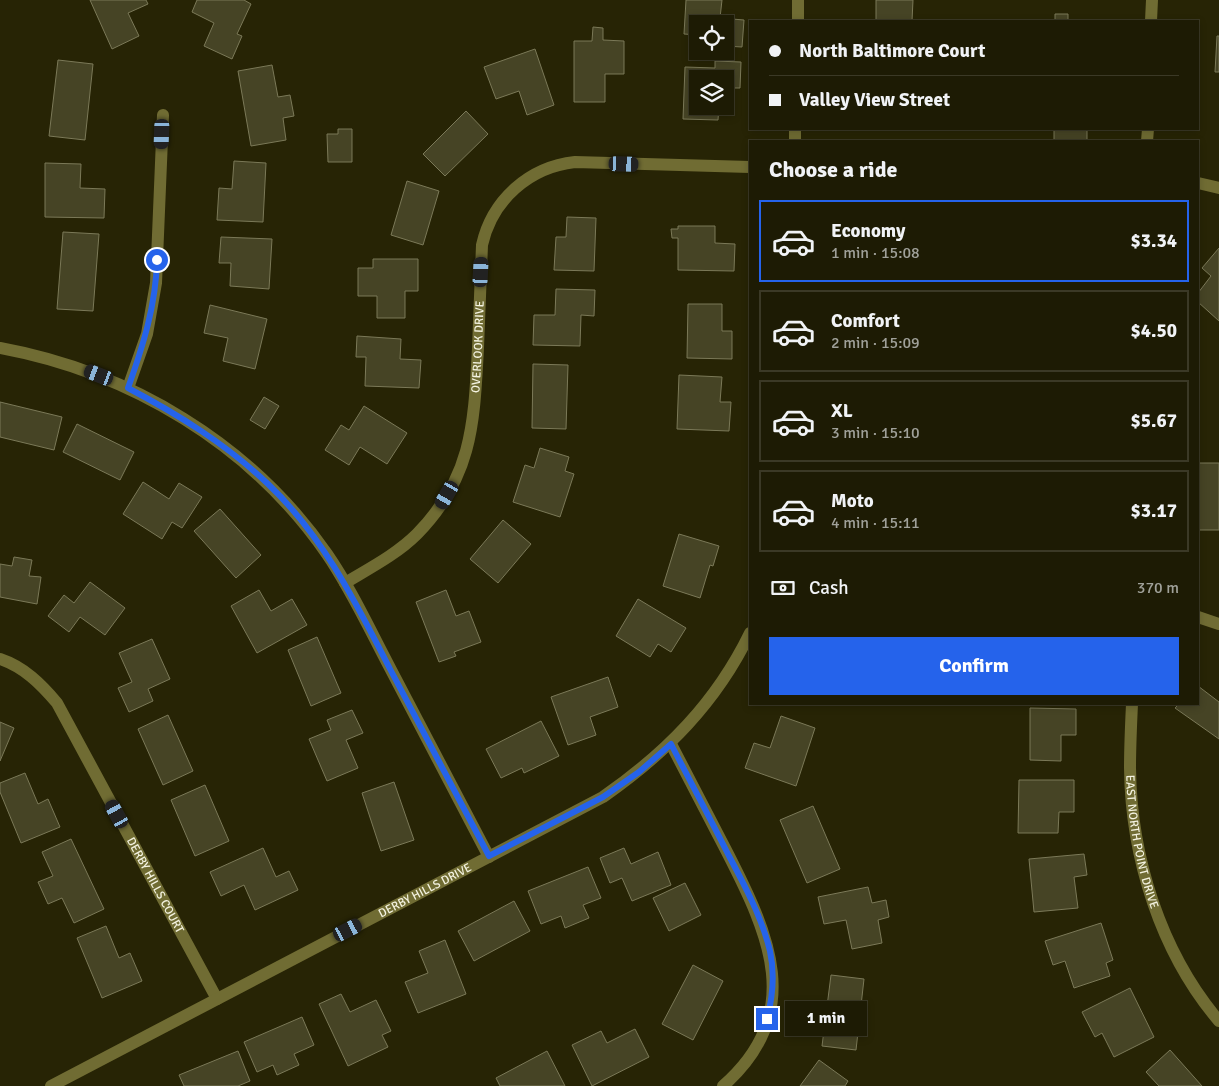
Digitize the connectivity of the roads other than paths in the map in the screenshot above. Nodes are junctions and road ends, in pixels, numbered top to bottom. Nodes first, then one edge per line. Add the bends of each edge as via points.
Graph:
1 (798, 0) edge
2 (1152, 0) edge
3 (798, 20) edge
4 (1151, 20) edge
5 (163, 115) dead end
6 (749, 167) edge
7 (1199, 183) edge
8 (1219, 188) edge
9 (0, 348) edge
10 (128, 388) junction
11 (345, 583) junction
12 (1199, 617) edge
13 (1219, 624) edge
14 (749, 636) edge
15 (0, 659) edge
16 (1132, 705) edge
17 (671, 744) junction
18 (489, 856) junction
19 (217, 999) junction
20 (1219, 1022) edge
21 (51, 1086) edge
22 (723, 1086) edge

1 - 3 street
2 - 4 street
5 - 10 street via 156,283 147,334
6 - 11 street, OVERLOOK DRIVE via 575,162 549,168 511,191 492,215 482,245 474,413 466,457 442,504 417,534
7 - 8 street
9 - 10 street via 40,355
10 - 11 street via 180,416 228,449 269,484 305,524
11 - 18 street
12 - 13 street
14 - 17 street, DERBY HILLS DRIVE via 708,702
15 - 19 street, DERBY HILLS COURT via 19,667 41,684 57,703
16 - 20 street, EAST NORTH POINT DRIVE via 1130,770 1143,870 1157,916 1184,972
17 - 18 street, DERBY HILLS DRIVE via 603,797
17 - 22 street via 749,896 765,934 772,966 773,998 766,1025 749,1058
18 - 19 street, DERBY HILLS DRIVE
19 - 21 street, DERBY HILLS DRIVE

